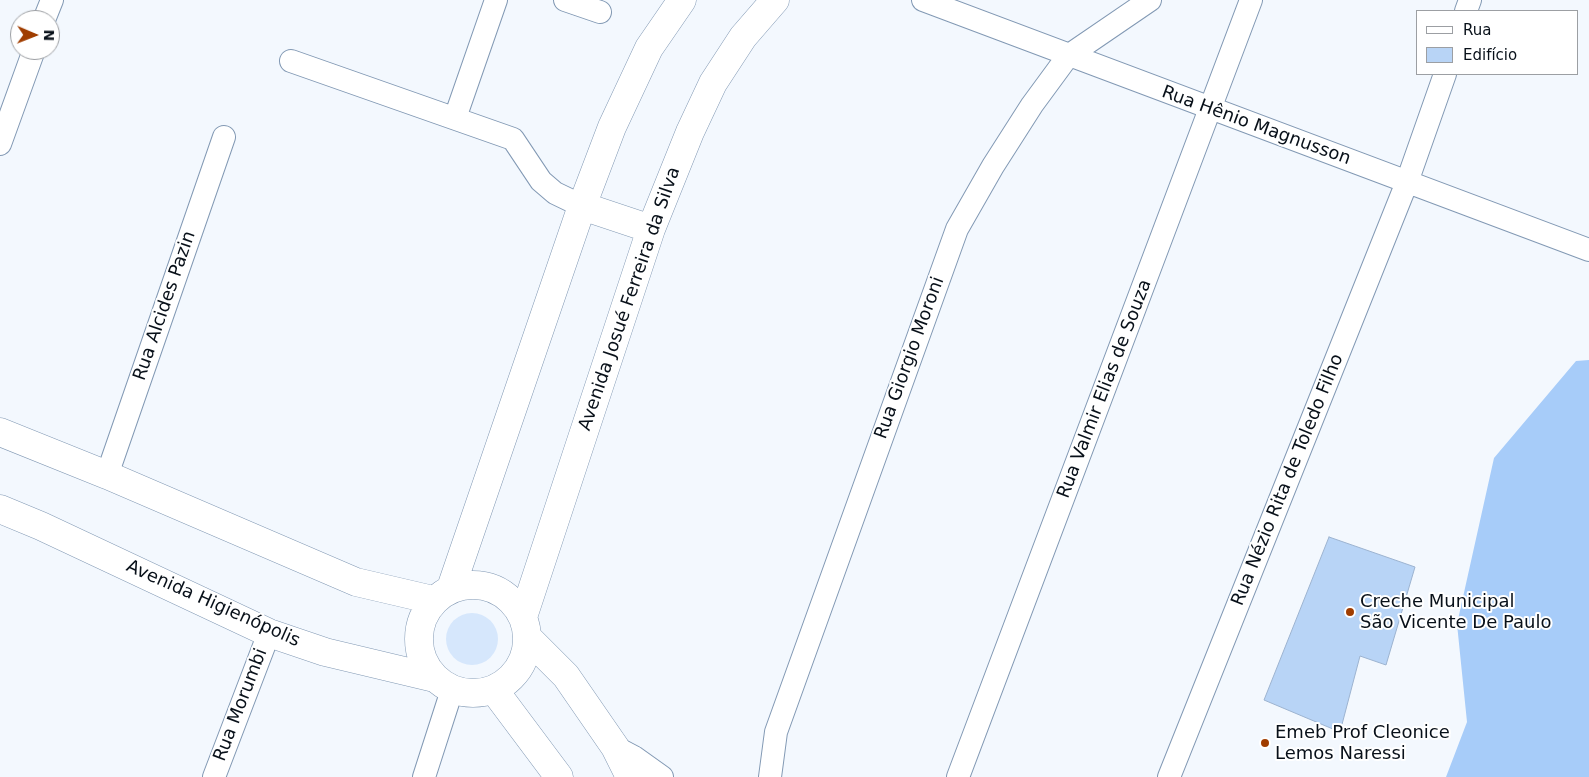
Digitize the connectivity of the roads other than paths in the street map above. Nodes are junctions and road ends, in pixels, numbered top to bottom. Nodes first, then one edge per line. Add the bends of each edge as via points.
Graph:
1 (496, 0) edge
2 (565, 0) edge
3 (682, 0) edge
4 (775, 0) edge
5 (923, 0) edge
6 (1150, 0) edge
7 (1251, 0) edge
8 (600, 12) dead end
9 (1068, 56) junction
10 (30, 60) edge
11 (291, 61) dead end
12 (1445, 75) edge
13 (1211, 109) junction
14 (455, 118) junction
15 (224, 138) dead end
16 (0, 144) edge
17 (1407, 182) junction
18 (582, 206) junction
19 (651, 229) junction
20 (1589, 250) edge
21 (0, 432) edge
22 (107, 475) junction
23 (0, 509) edge
24 (442, 594) junction
25 (525, 628) junction
26 (269, 633) junction
27 (443, 684) junction
28 (494, 690) junction
29 (615, 748) junction
30 (214, 777) edge
31 (424, 777) edge
32 (559, 777) edge
33 (630, 777) edge
34 (662, 777) edge
35 (770, 777) edge
36 (958, 777) edge
37 (1169, 777) edge

1 - 14 street
2 - 8 street
3 - 18 main road via 650,48 616,118
4 - 19 main road, Avenida Josué Ferreira da Silva via 743,37 713,83
5 - 9 street, Rua Hênio Magnusson
6 - 9 street, Rua Giorgio Moroni
7 - 13 street, Rua Valmir Elias de Souza
9 - 13 street, Rua Hênio Magnusson
9 - 35 street, Rua Giorgio Moroni via 1032,105 957,229 776,732
10 - 16 street
11 - 14 street
12 - 17 street, Rua Nézio Rita de Toledo Filho
13 - 17 street, Rua Hênio Magnusson
13 - 36 street, Rua Valmir Elias de Souza
14 - 18 street via 513,139 541,181 555,193
15 - 22 street, Rua Alcides Pazin
17 - 20 street, Rua Hênio Magnusson
17 - 37 street, Rua Nézio Rita de Toledo Filho
18 - 19 main road
18 - 24 main road
19 - 25 main road, Avenida Josué Ferreira da Silva
21 - 22 main road
22 - 24 main road via 356,582
23 - 26 main road, Avenida Higienópolis
24 - 25 main road via 472,584 493,588 511,599
24 - 27 main road via 422,618 418,639 422,660
25 - 28 main road via 523,659 512,678
25 - 29 main road via 566,676
26 - 27 main road, Avenida Higienópolis
26 - 30 street, Rua Morumbi
27 - 28 main road via 473,694
27 - 31 street
28 - 32 main road
29 - 33 main road
29 - 34 street

